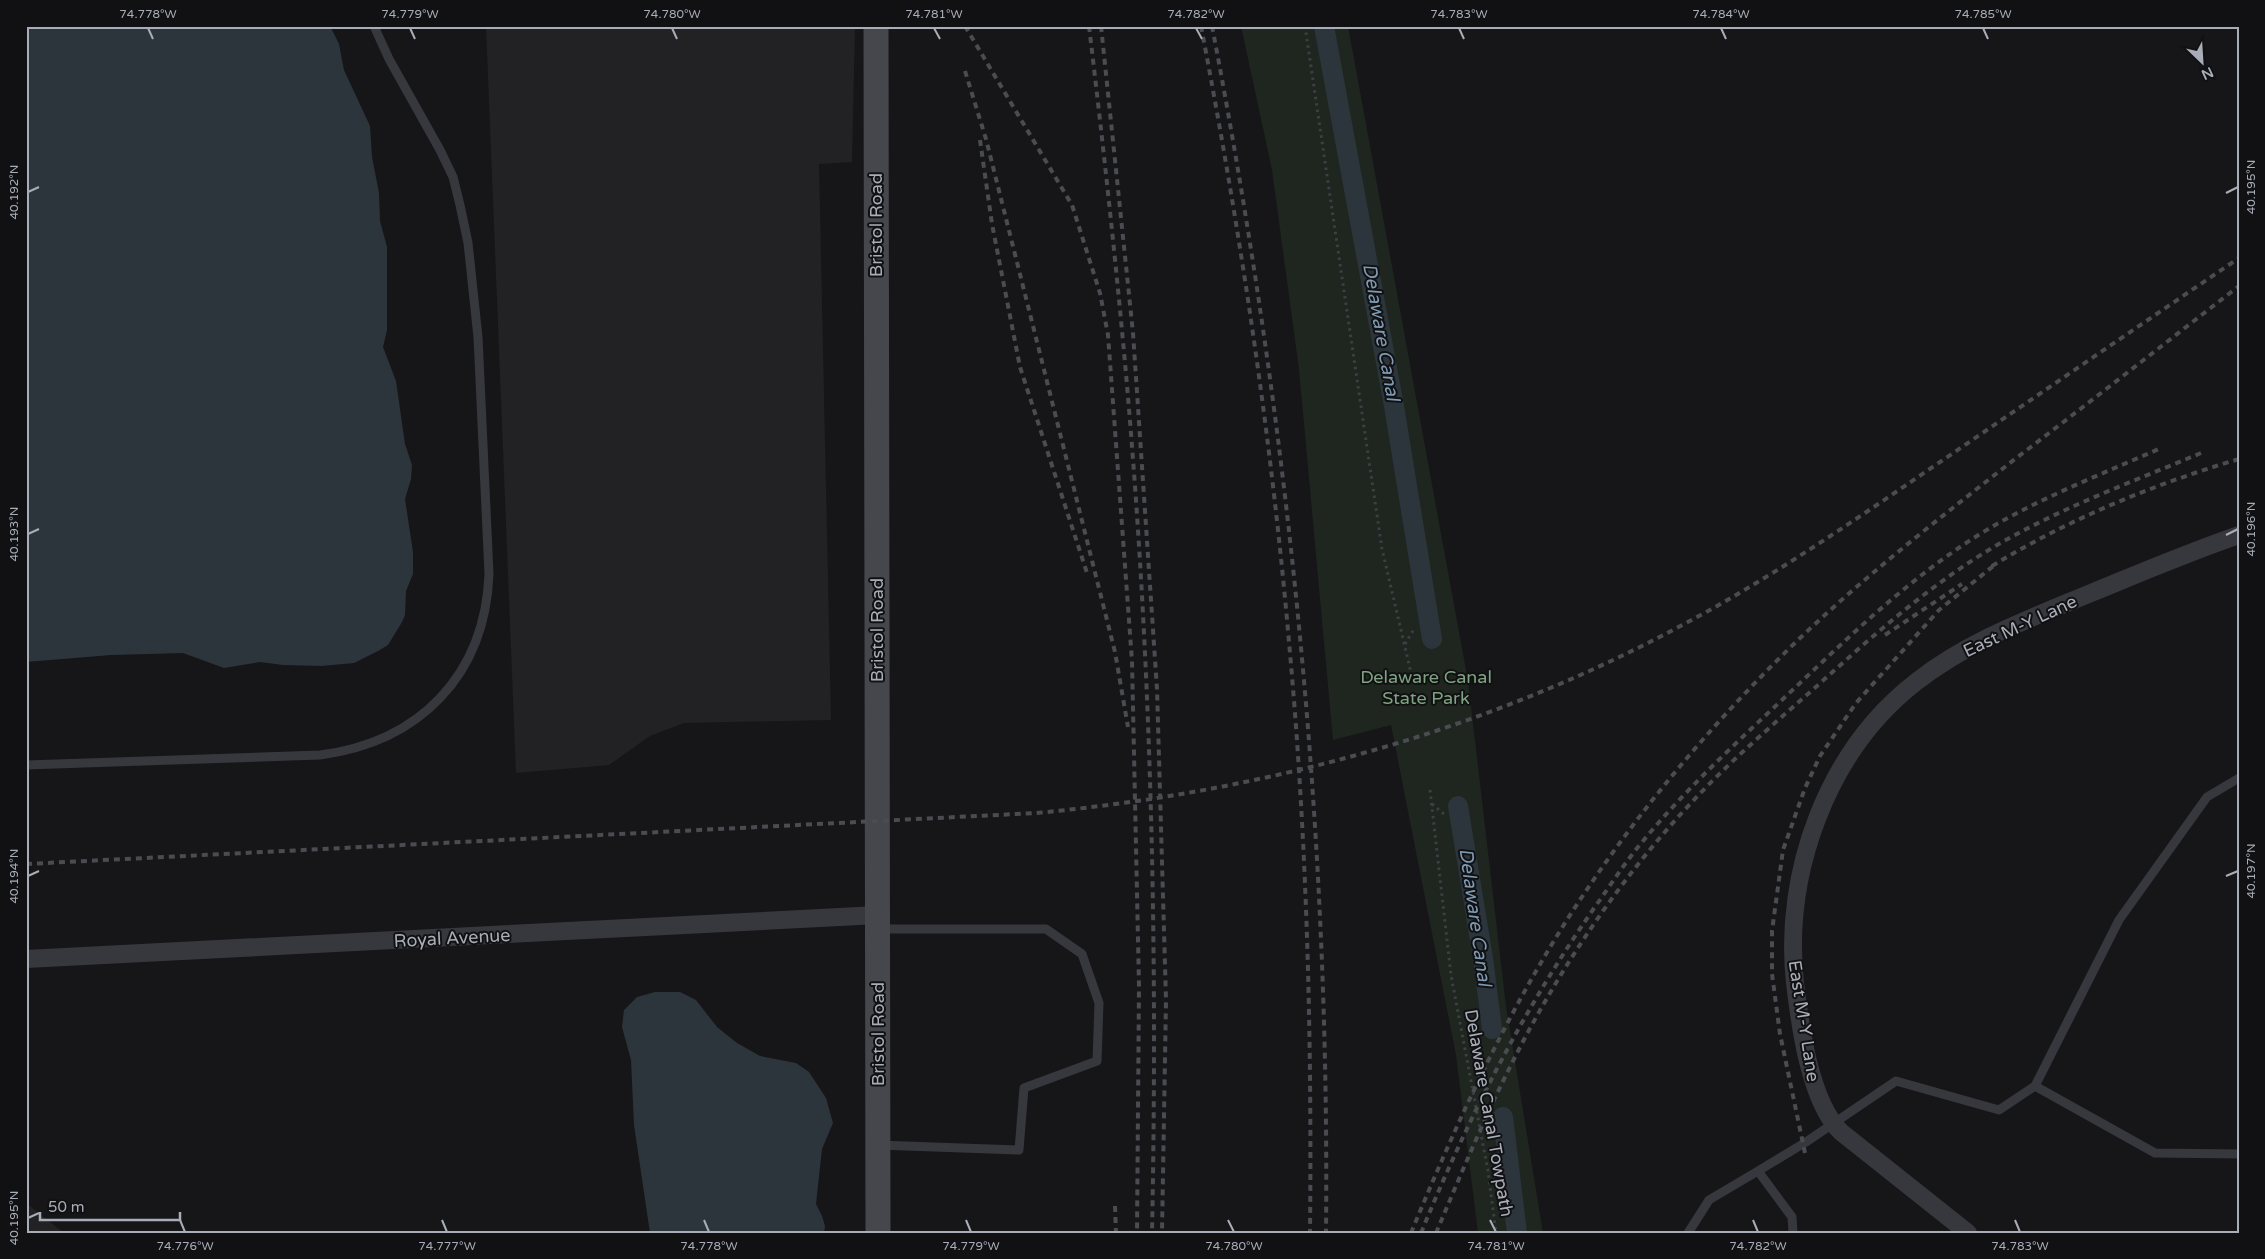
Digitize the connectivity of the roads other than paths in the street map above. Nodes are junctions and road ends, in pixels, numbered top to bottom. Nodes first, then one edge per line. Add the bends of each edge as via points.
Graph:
1 (374, 26) edge
2 (876, 26) edge
3 (2239, 535) edge
4 (26, 765) edge
5 (2239, 778) edge
6 (878, 922) junction
7 (26, 959) edge
8 (2035, 1086) junction
9 (1833, 1124) junction
10 (878, 1145) junction
11 (2239, 1154) edge
12 (1758, 1171) junction
13 (878, 1233) edge
14 (1688, 1233) edge
15 (1793, 1233) edge
16 (1968, 1233) edge

1 - 4 lane via 388,59 453,177 468,243 478,337 489,574 486,610 475,645 458,677 421,717 390,736 356,749 320,755
2 - 6 main road, Bristol Road
3 - 9 street, East M-Y Lane via 1982,640 1937,667 1899,696 1865,733 1816,821 1802,870 1793,921 1796,993 1809,1063 1819,1099
5 - 8 lane via 2206,797 2119,920
6 - 7 street, Royal Avenue
6 - 10 main road, Bristol Road
6 - 10 lane via 1046,929 1082,954 1099,1002 1097,1061 1024,1088 1019,1150
8 - 9 lane via 1999,1110 1896,1082
8 - 11 lane via 2155,1152
9 - 12 lane
9 - 16 street, East M-Y Lane
10 - 13 main road, Bristol Road
12 - 14 lane via 1709,1200
12 - 15 lane via 1792,1218

